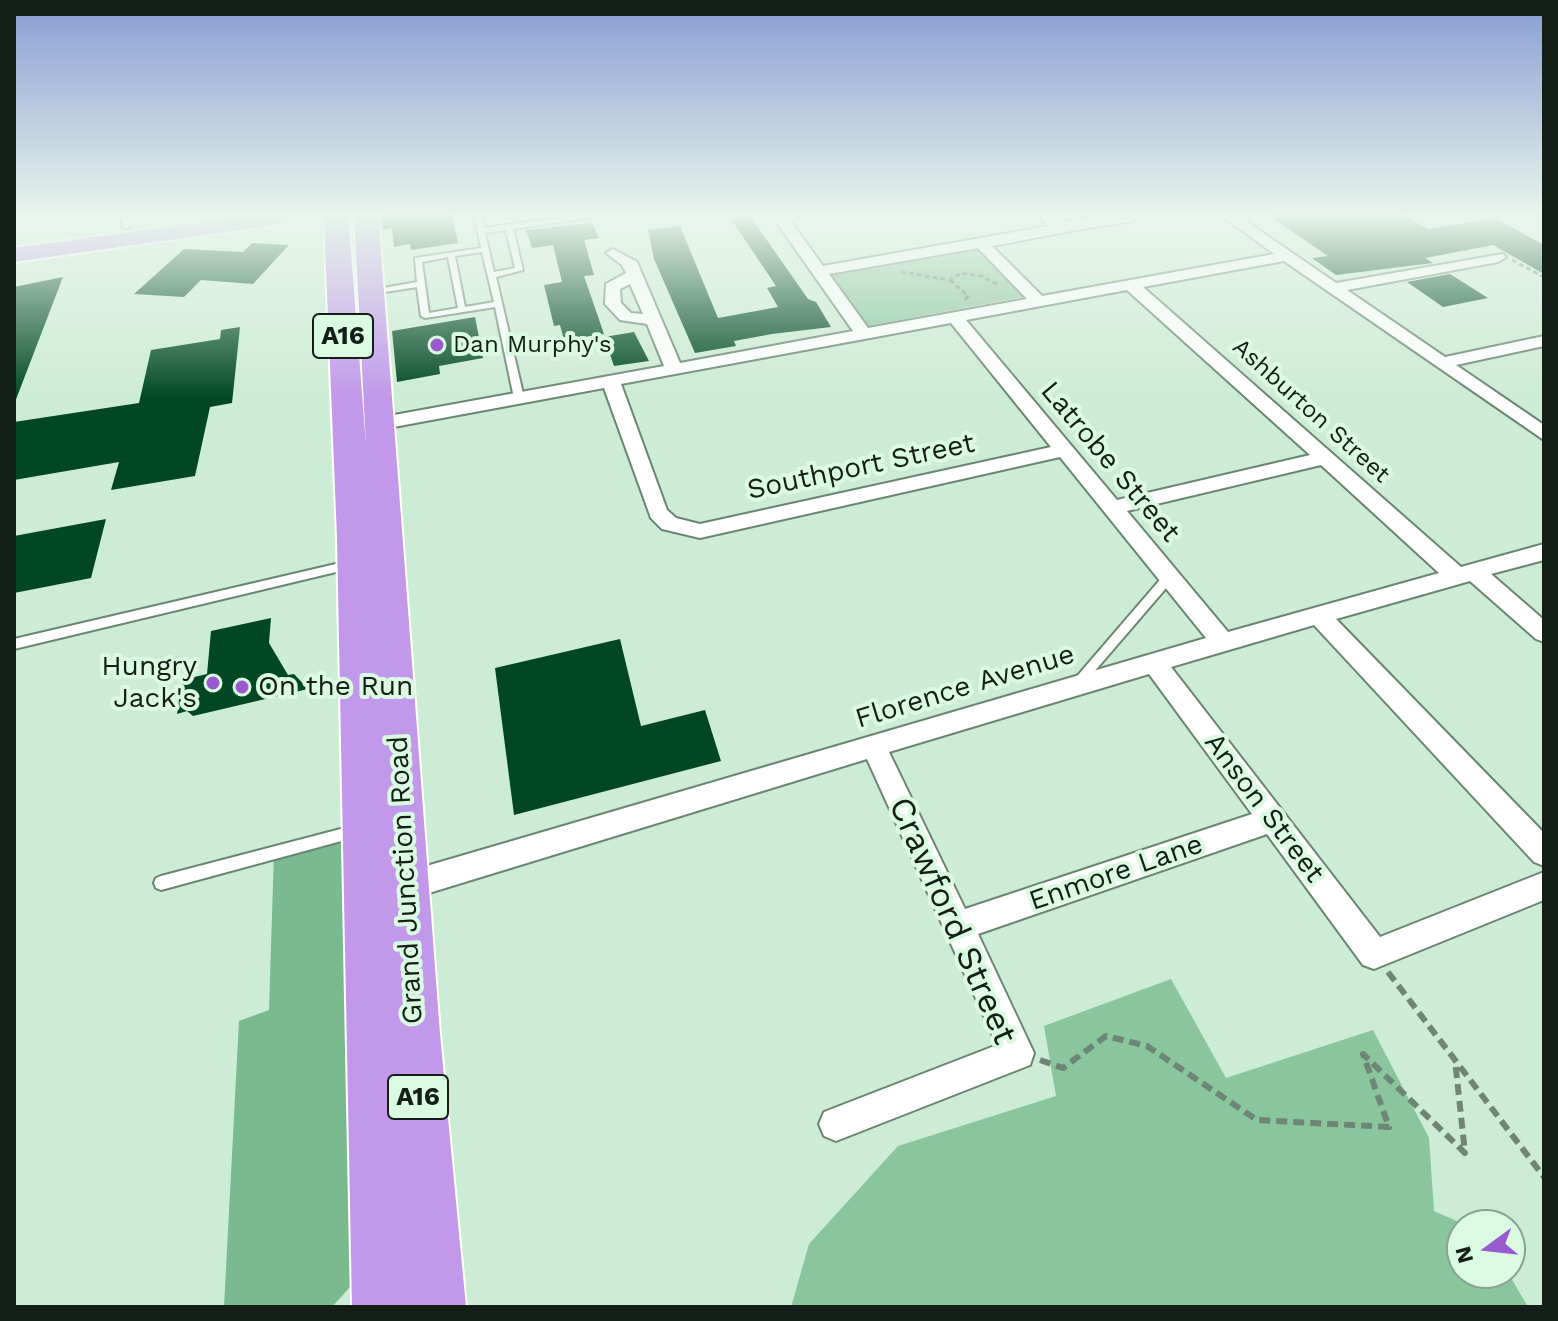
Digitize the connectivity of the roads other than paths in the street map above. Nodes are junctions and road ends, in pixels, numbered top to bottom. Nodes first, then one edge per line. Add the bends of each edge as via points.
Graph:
1 (339, 275) edge
2 (371, 275) edge
3 (420, 275) edge
4 (455, 275) edge
5 (492, 275) edge
6 (635, 275) joint
7 (822, 275) edge
8 (1012, 275) edge
9 (1186, 275) edge
10 (1312, 275) edge
11 (1404, 275) edge
12 (421, 284) junction
13 (1131, 285) junction
14 (1332, 288) junction
15 (372, 292) junction
16 (1039, 302) junction
17 (498, 304) junction
18 (462, 310) junction
19 (961, 311) junction
20 (653, 320) junction
21 (863, 333) junction
22 (1544, 341) edge
23 (1441, 363) junction
24 (674, 369) junction
25 (611, 382) junction
26 (519, 398) junction
27 (383, 423) junction
28 (349, 430) junction
29 (1544, 434) edge
30 (1065, 450) junction
31 (1325, 458) junction
32 (1112, 508) junction
33 (1544, 552) edge
34 (372, 560) junction
35 (1465, 574) junction
36 (1169, 577) junction
37 (1318, 615) junction
38 (1544, 633) edge
39 (1223, 642) junction
40 (14, 644) edge
41 (1154, 663) junction
42 (1077, 684) junction
43 (874, 747) junction
44 (1273, 820) junction
45 (366, 827) junction
46 (1544, 853) edge
47 (161, 883) dead end
48 (1544, 886) edge
49 (388, 891) junction
50 (958, 926) junction
51 (836, 1124) dead end
52 (384, 1307) edge
53 (434, 1307) edge

1 - 28 highway, Grand Junction Road / A16
2 - 15 highway, Grand Junction Road / A16
3 - 12 lane
4 - 18 lane
5 - 17 lane
6 - 20 street
6 - 20 street via 612,287 613,304 626,317
7 - 21 street
8 - 16 street
9 - 13 street
10 - 14 street
11 - 14 street
12 - 15 lane
12 - 18 lane via 425,316
13 - 16 street
13 - 31 street, Ashburton Street
14 - 23 street
15 - 27 highway, Grand Junction Road / A16
16 - 19 street
17 - 18 lane
17 - 26 lane
19 - 21 street
19 - 30 street, Latrobe Street
20 - 24 street
21 - 24 street
22 - 23 street
23 - 29 street
24 - 25 street
25 - 26 street
25 - 30 street, Southport Street via 658,513 669,524 700,531
26 - 27 street
27 - 28 highway
27 - 34 highway, Grand Junction Road / A16
28 - 34 highway, Grand Junction Road / A16
30 - 32 street, Latrobe Street
31 - 32 street
31 - 35 street, Ashburton Street
32 - 36 street, Latrobe Street
33 - 35 street, Florence Avenue
34 - 40 lane
34 - 45 highway, Grand Junction Road / A16
34 - 49 highway, Grand Junction Road / A16
35 - 37 street, Florence Avenue
35 - 38 street, Ashburton Street
36 - 39 street, Latrobe Street
36 - 42 lane
37 - 39 street, Florence Avenue
37 - 46 street
39 - 41 street, Florence Avenue
41 - 42 street, Florence Avenue
41 - 44 street, Anson Street
42 - 43 street, Florence Avenue
43 - 49 street, Florence Avenue
43 - 50 street, Crawford Street
44 - 48 street, Anson Street via 1374,954
44 - 50 street, Enmore Lane
45 - 47 lane
45 - 49 highway, Grand Junction Road / A16
49 - 52 highway, Grand Junction Road / A16
49 - 53 highway, Grand Junction Road / A16
50 - 51 street, Crawford Street via 1018,1053

